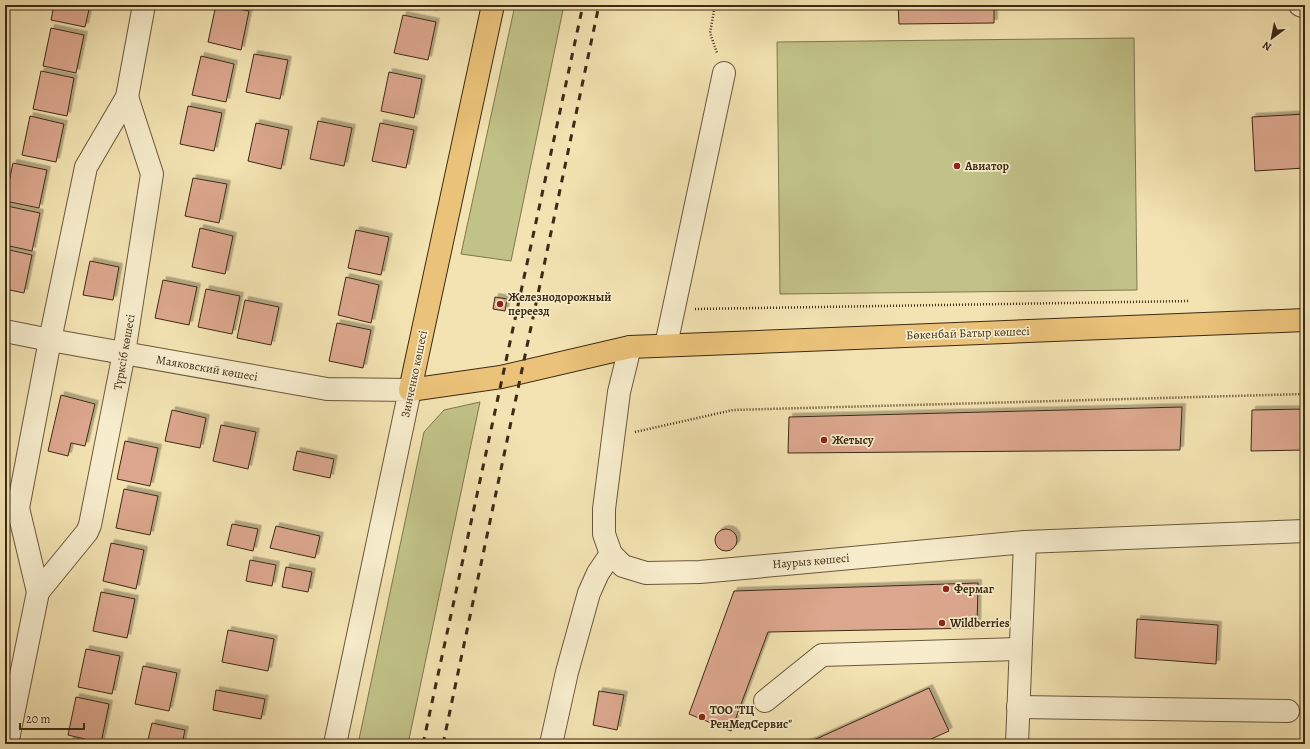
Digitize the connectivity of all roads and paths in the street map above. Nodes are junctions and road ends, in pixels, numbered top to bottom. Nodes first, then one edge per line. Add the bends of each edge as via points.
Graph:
1 (144, 5) edge
2 (493, 5) edge
3 (715, 5) edge
4 (1300, 5) edge
5 (1305, 7) edge
6 (724, 72) joint
7 (128, 97) junction
8 (1197, 301) dead end
9 (674, 309) junction
10 (1305, 320) edge
11 (5, 330) edge
12 (50, 340) junction
13 (666, 345) junction
14 (630, 347) junction
15 (124, 353) junction
16 (410, 390) junction
17 (1305, 394) edge
18 (613, 437) junction
19 (1305, 531) edge
20 (1024, 542) junction
21 (611, 554) junction
22 (38, 592) junction
23 (1020, 649) junction
24 (765, 701) dead end
25 (1018, 707) junction
26 (1288, 711) dead end
27 (557, 719) junction
28 (7, 744) edge
29 (335, 744) edge
30 (551, 744) edge
31 (559, 744) edge
32 (1017, 744) edge

1 - 7 street, Түрксіб көшесі
2 - 16 main road, Зинченко көшесі
3 - 6 path via 710,33
4 - 5 street
6 - 9 street
7 - 12 street, Түрксіб көшесі via 86,166
7 - 15 street, Түрксіб көшесі via 152,174
8 - 9 path
9 - 13 street
10 - 13 main road, Бөкенбай Батыр көшесі
11 - 12 street, Маяковский көшесі
12 - 15 street, Маяковский көшесі
12 - 22 street, Түрксіб көшесі via 18,508
13 - 14 main road, Бөкенбай Батыр көшесі
14 - 16 main road, Бөкенбай Батыр көшесі via 501,377
14 - 18 street, Наурыз көшесі via 619,392
15 - 16 street, Маяковский көшесі via 327,389
15 - 22 street, Түрксіб көшесі via 90,525
16 - 29 street, Зинченко көшесі
17 - 18 path via 733,410
18 - 21 street, Наурыз көшесі via 604,509 604,534
19 - 20 street, Наурыз көшесі
20 - 21 street, Наурыз көшесі via 700,572 646,573 623,566
20 - 23 street
21 - 27 street via 588,593
22 - 28 street, Түрксіб көшесі
23 - 24 street via 822,655
23 - 25 street
25 - 26 street
25 - 32 street
27 - 30 street
27 - 31 street

